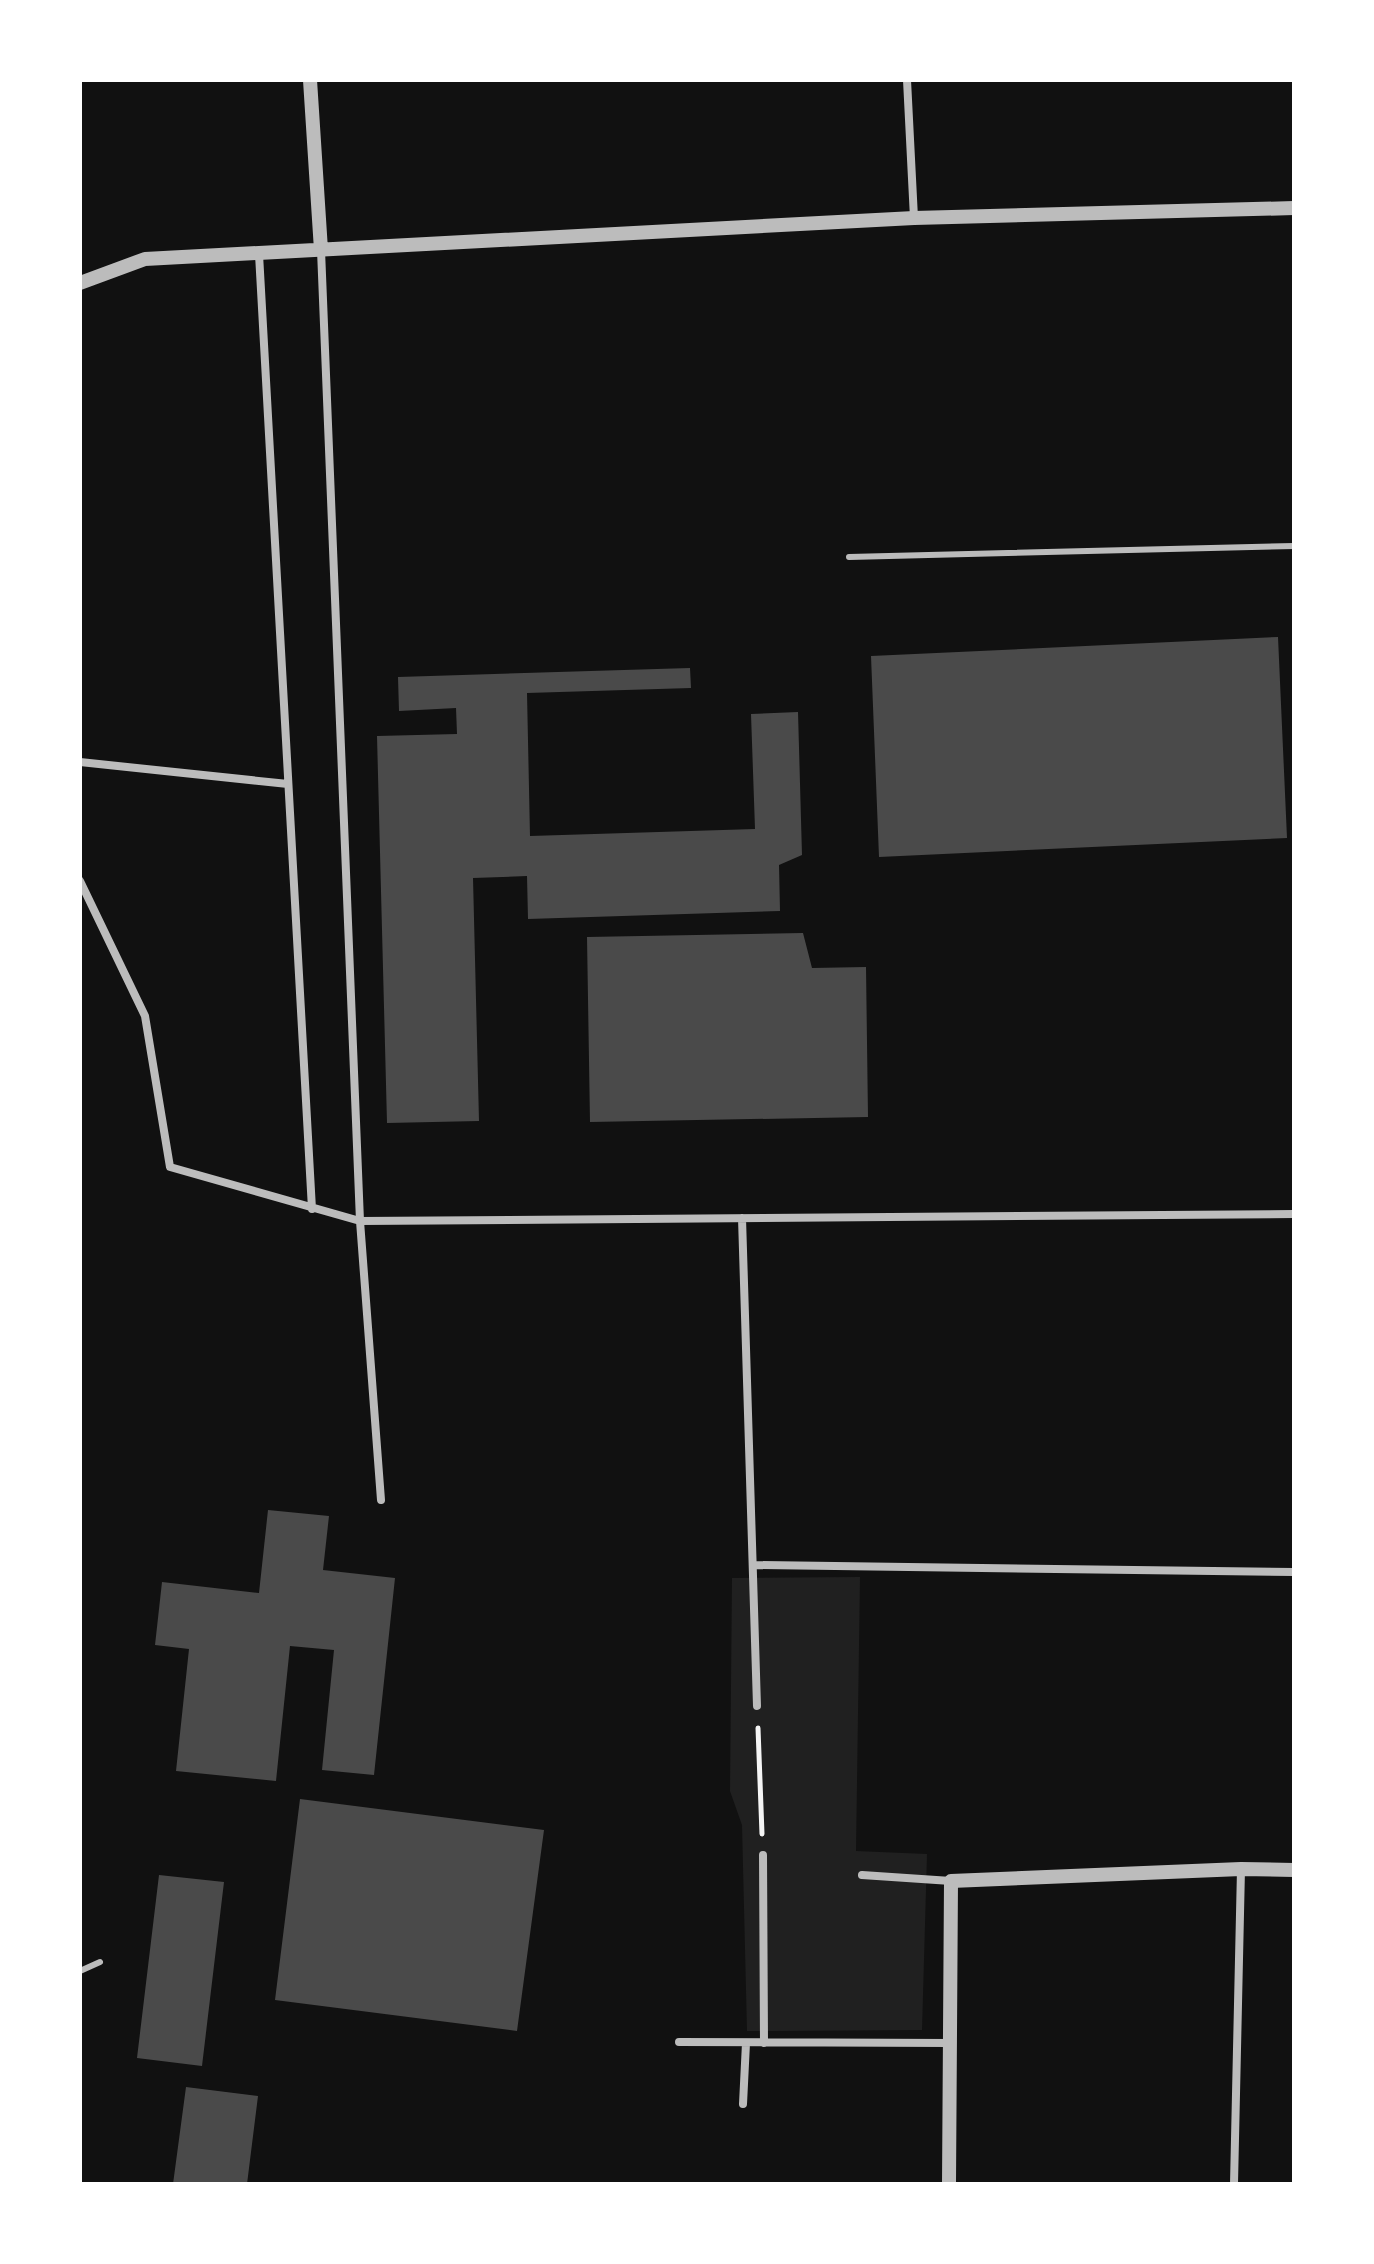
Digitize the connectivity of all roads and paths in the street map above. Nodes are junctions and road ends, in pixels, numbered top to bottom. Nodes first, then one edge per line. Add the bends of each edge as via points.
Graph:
1 (310, 80) edge
2 (907, 80) edge
3 (1294, 208) edge
4 (914, 218) junction
5 (321, 250) junction
6 (259, 254) junction
7 (80, 283) edge
8 (1294, 546) edge
9 (849, 557) dead end
10 (80, 762) edge
11 (288, 784) junction
12 (80, 881) edge
13 (312, 1209) junction
14 (1294, 1214) edge
15 (742, 1218) junction
16 (360, 1221) junction
17 (381, 1500) dead end
18 (754, 1565) junction
19 (1294, 1572) edge
20 (757, 1706) joint
21 (763, 1855) joint
22 (1241, 1869) junction
23 (1294, 1870) edge
24 (862, 1875) dead end
25 (951, 1881) junction
26 (100, 1962) dead end
27 (80, 1971) edge
28 (679, 2042) dead end
29 (746, 2043) junction
30 (764, 2043) junction
31 (950, 2043) junction
32 (743, 2104) dead end
33 (949, 2184) edge
34 (1234, 2184) edge

1 - 5 street
2 - 4 street
3 - 4 street
4 - 5 street
5 - 6 street
5 - 16 street
6 - 7 street via 145,259
6 - 11 street
8 - 9 lane
10 - 11 street
11 - 13 street
12 - 13 street via 145,1016 170,1167
13 - 16 street
14 - 15 street
15 - 16 street
15 - 18 street
16 - 17 street
18 - 19 street
18 - 20 street
20 - 21 path
21 - 30 street
22 - 23 street
22 - 25 street
22 - 34 street
24 - 25 street
25 - 31 street
26 - 27 lane
28 - 29 street
29 - 30 street
29 - 32 street
30 - 31 street
31 - 33 street

